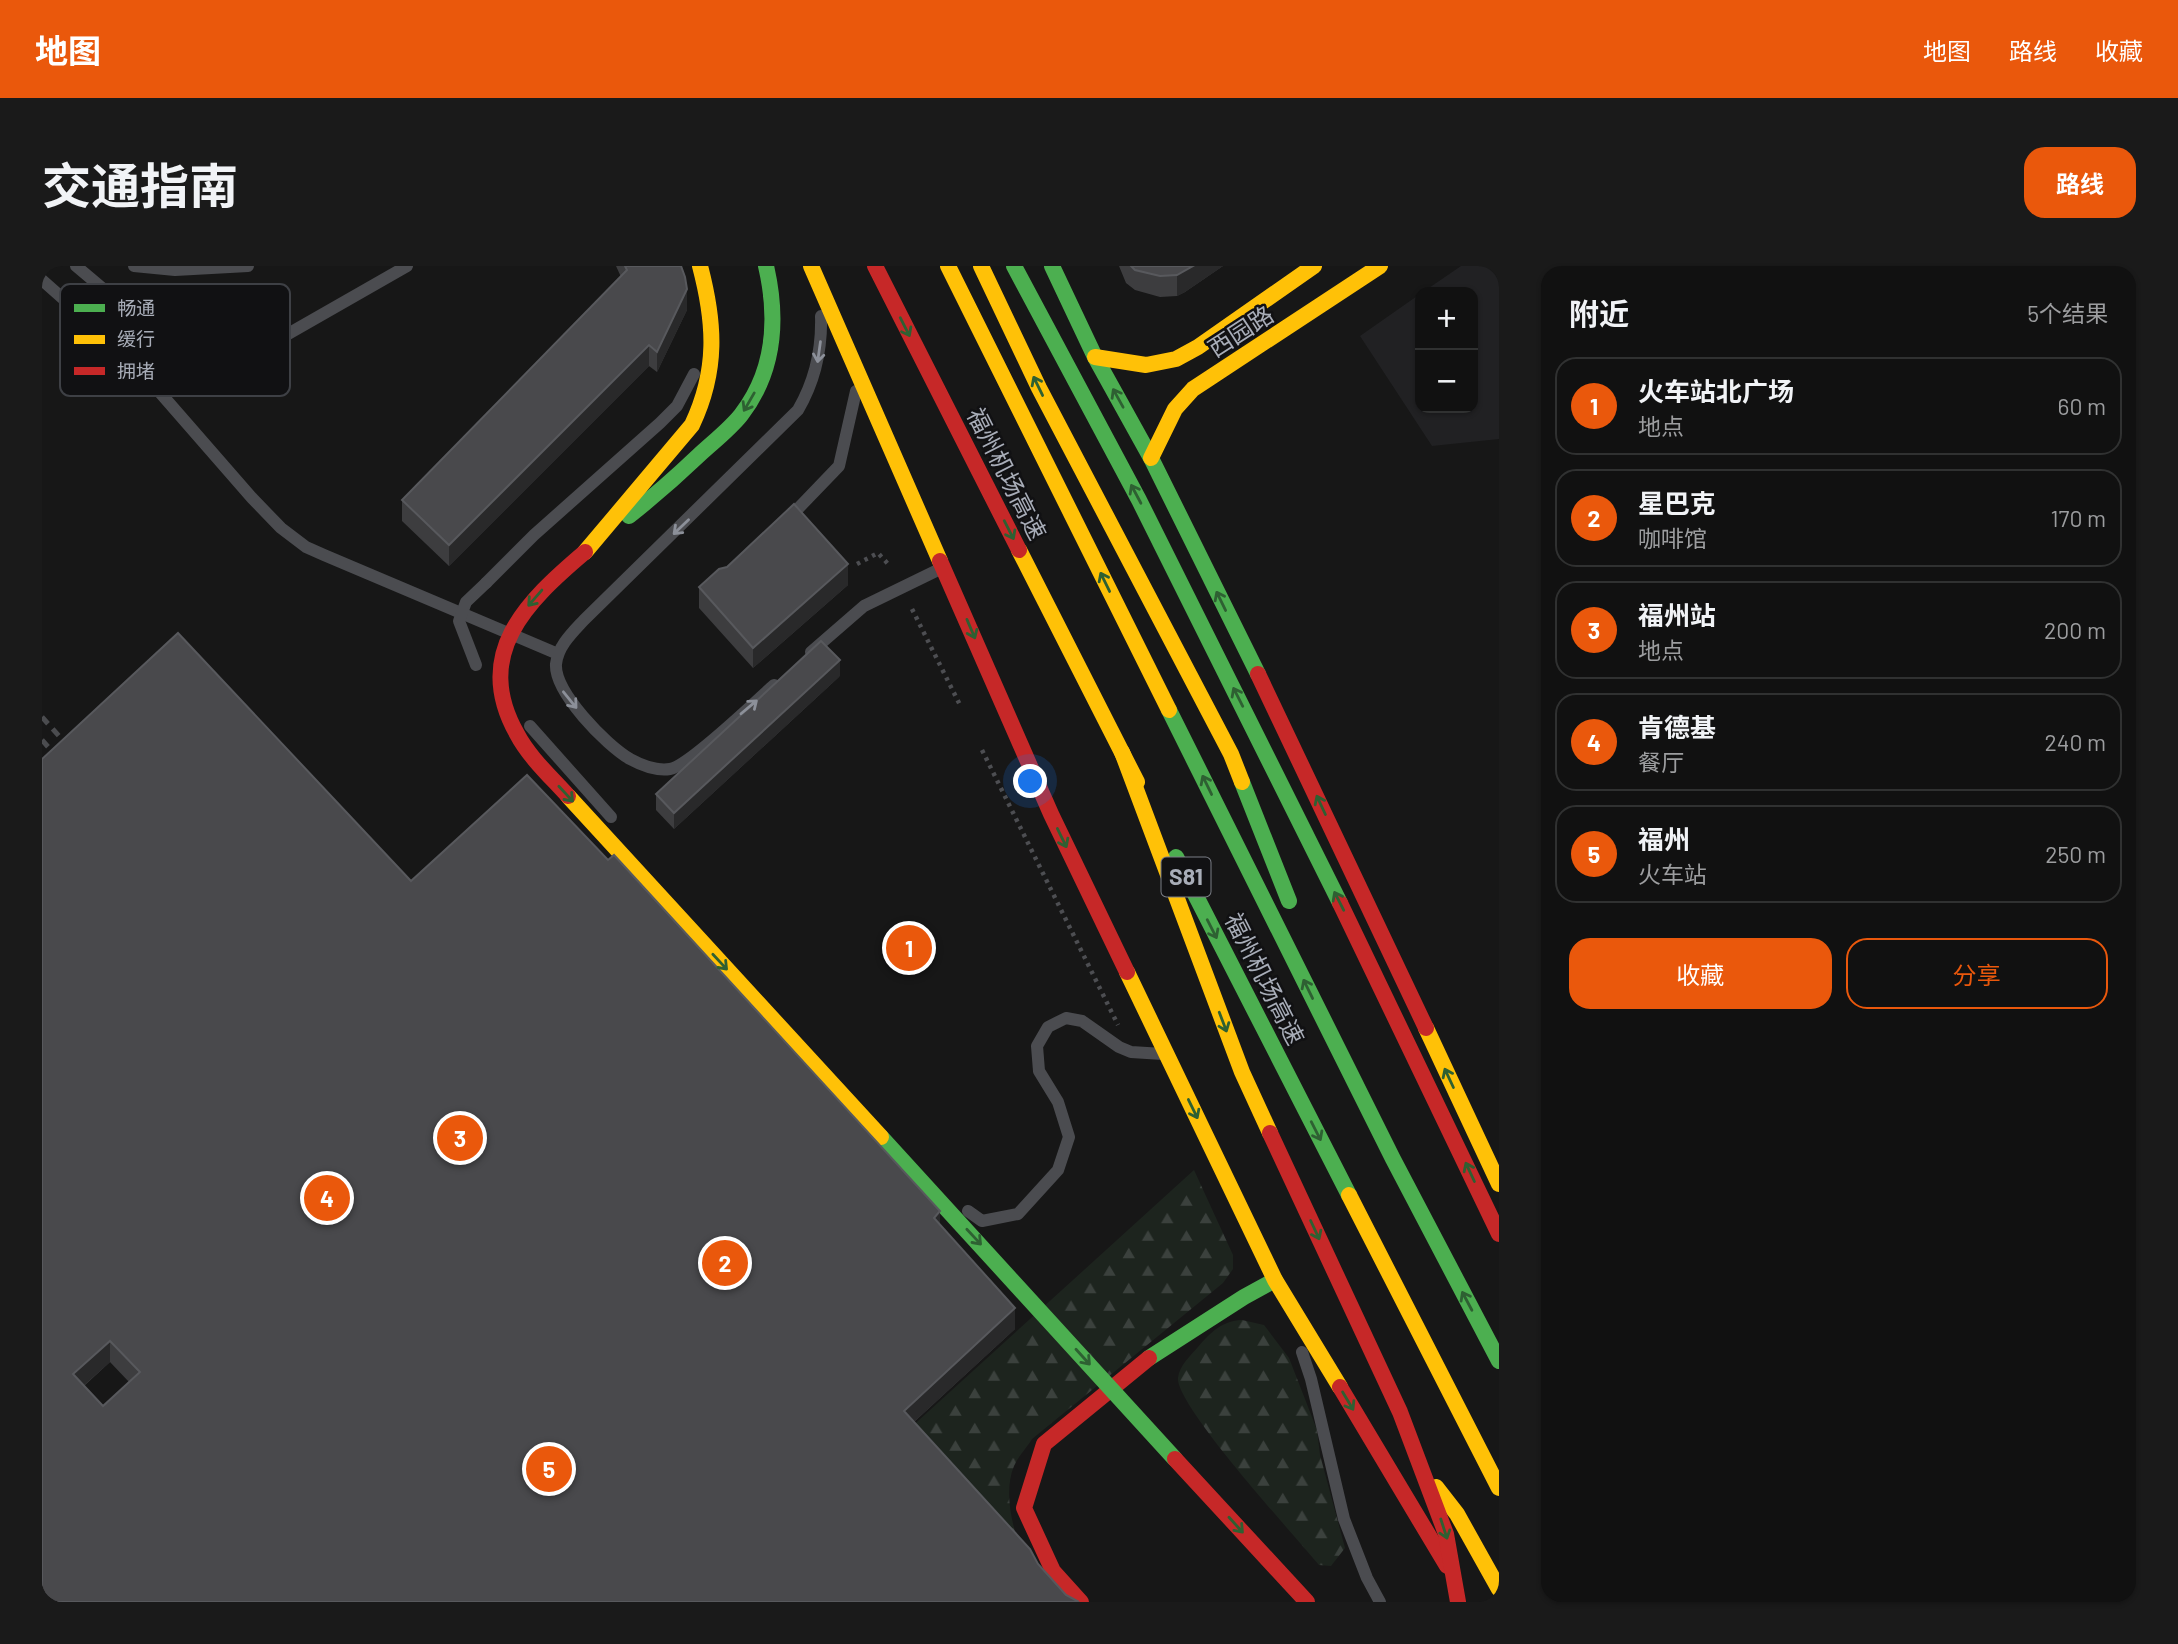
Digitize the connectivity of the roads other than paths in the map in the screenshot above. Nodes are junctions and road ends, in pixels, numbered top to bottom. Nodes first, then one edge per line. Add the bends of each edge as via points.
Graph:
1 (76, 266) edge
2 (134, 266) edge
3 (248, 266) edge
4 (407, 266) edge
5 (700, 266) edge
6 (766, 266) edge
7 (811, 266) edge
8 (875, 266) edge
9 (948, 266) edge
10 (981, 266) edge
11 (1014, 266) edge
12 (1052, 266) edge
13 (1314, 266) edge
14 (1380, 266) edge
15 (42, 280) edge
16 (720, 283) dead end
17 (97, 284) edge
18 (820, 284) junction
19 (60, 296) edge
20 (290, 333) edge
21 (1095, 357) junction
22 (860, 373) junction
23 (162, 396) edge
24 (1151, 458) junction
25 (781, 525) edge
26 (585, 552) junction
27 (944, 567) junction
28 (558, 654) junction
29 (805, 658) edge
30 (785, 675) edge
31 (1122, 752) junction
32 (624, 832) dead end
33 (1297, 919) dead end
34 (1317, 970) dead end
35 (763, 988) dead end
36 (1166, 1055) junction
37 (1393, 1159) junction
38 (1499, 1184) edge
39 (1499, 1234) edge
40 (1275, 1280) junction
41 (1499, 1361) edge
42 (1358, 1386) dead end
43 (1391, 1429) dead end
44 (1499, 1488) edge
45 (1499, 1589) edge
46 (1081, 1602) edge
47 (1307, 1602) edge
48 (1380, 1602) edge
49 (1458, 1602) edge
50 (1468, 1602) edge

1 - 17 lane
2 - 3 lane via 175,270
4 - 20 lane
5 - 26 main road, bridge via 708,294 713,351 701,408 692,425
6 -> 26 main road, bridge via 774,327 767,364 754,396 743,413 657,494
7 - 18 main road
8 -> 31 main road, 福州机场高速 / S81
37 -> 9 main road, 福州机场高速 / S81
33 -> 10 main road via 1231,754 1039,388
39 -> 11 main road via 1373,968 1157,537
12 - 21 main road
13 - 21 main road, 西园路 via 1176,359 1146,365
14 - 24 main road, 西园路 via 1193,390 1175,409
15 - 19 lane
16 - 32 lane, bridge via 699,364 677,406 466,602 459,621 476,665
18 - 22 main road
18 -> 28 lane via 822,320 816,372 798,410 584,620
24 -> 21 main road
22 - 25 lane via 839,466
22 - 27 main road
23 - 28 lane via 293,538
38 -> 24 main road via 1302,764
26 -> 47 main road, bridge via 532,600 503,643 500,688 515,733
27 - 29 lane via 864,606
27 -> 36 main road via 1051,814
28 -> 30 lane via 557,676 568,698 615,749 660,769 672,769 693,757
31 -> 44 main road, 福州机场高速 / S81, bridge
31 -> 49 main road, bridge via 1242,1072 1400,1412 1446,1534
34 - 37 main road
35 - 36 lane via 948,1197 982,1222 1018,1214 1058,1170 1069,1137 1058,1101 1039,1071 1037,1045 1048,1027 1066,1018 1082,1021 1131,1052
36 -> 40 main road
41 -> 37 main road, 福州机场高速 / S81
40 - 42 main road
40 - 46 main road via 1154,1354 1044,1444 1024,1508 1053,1571
40 - 48 lane via 1311,1379 1344,1519
40 -> 50 main road
43 - 45 main road via 1457,1514

